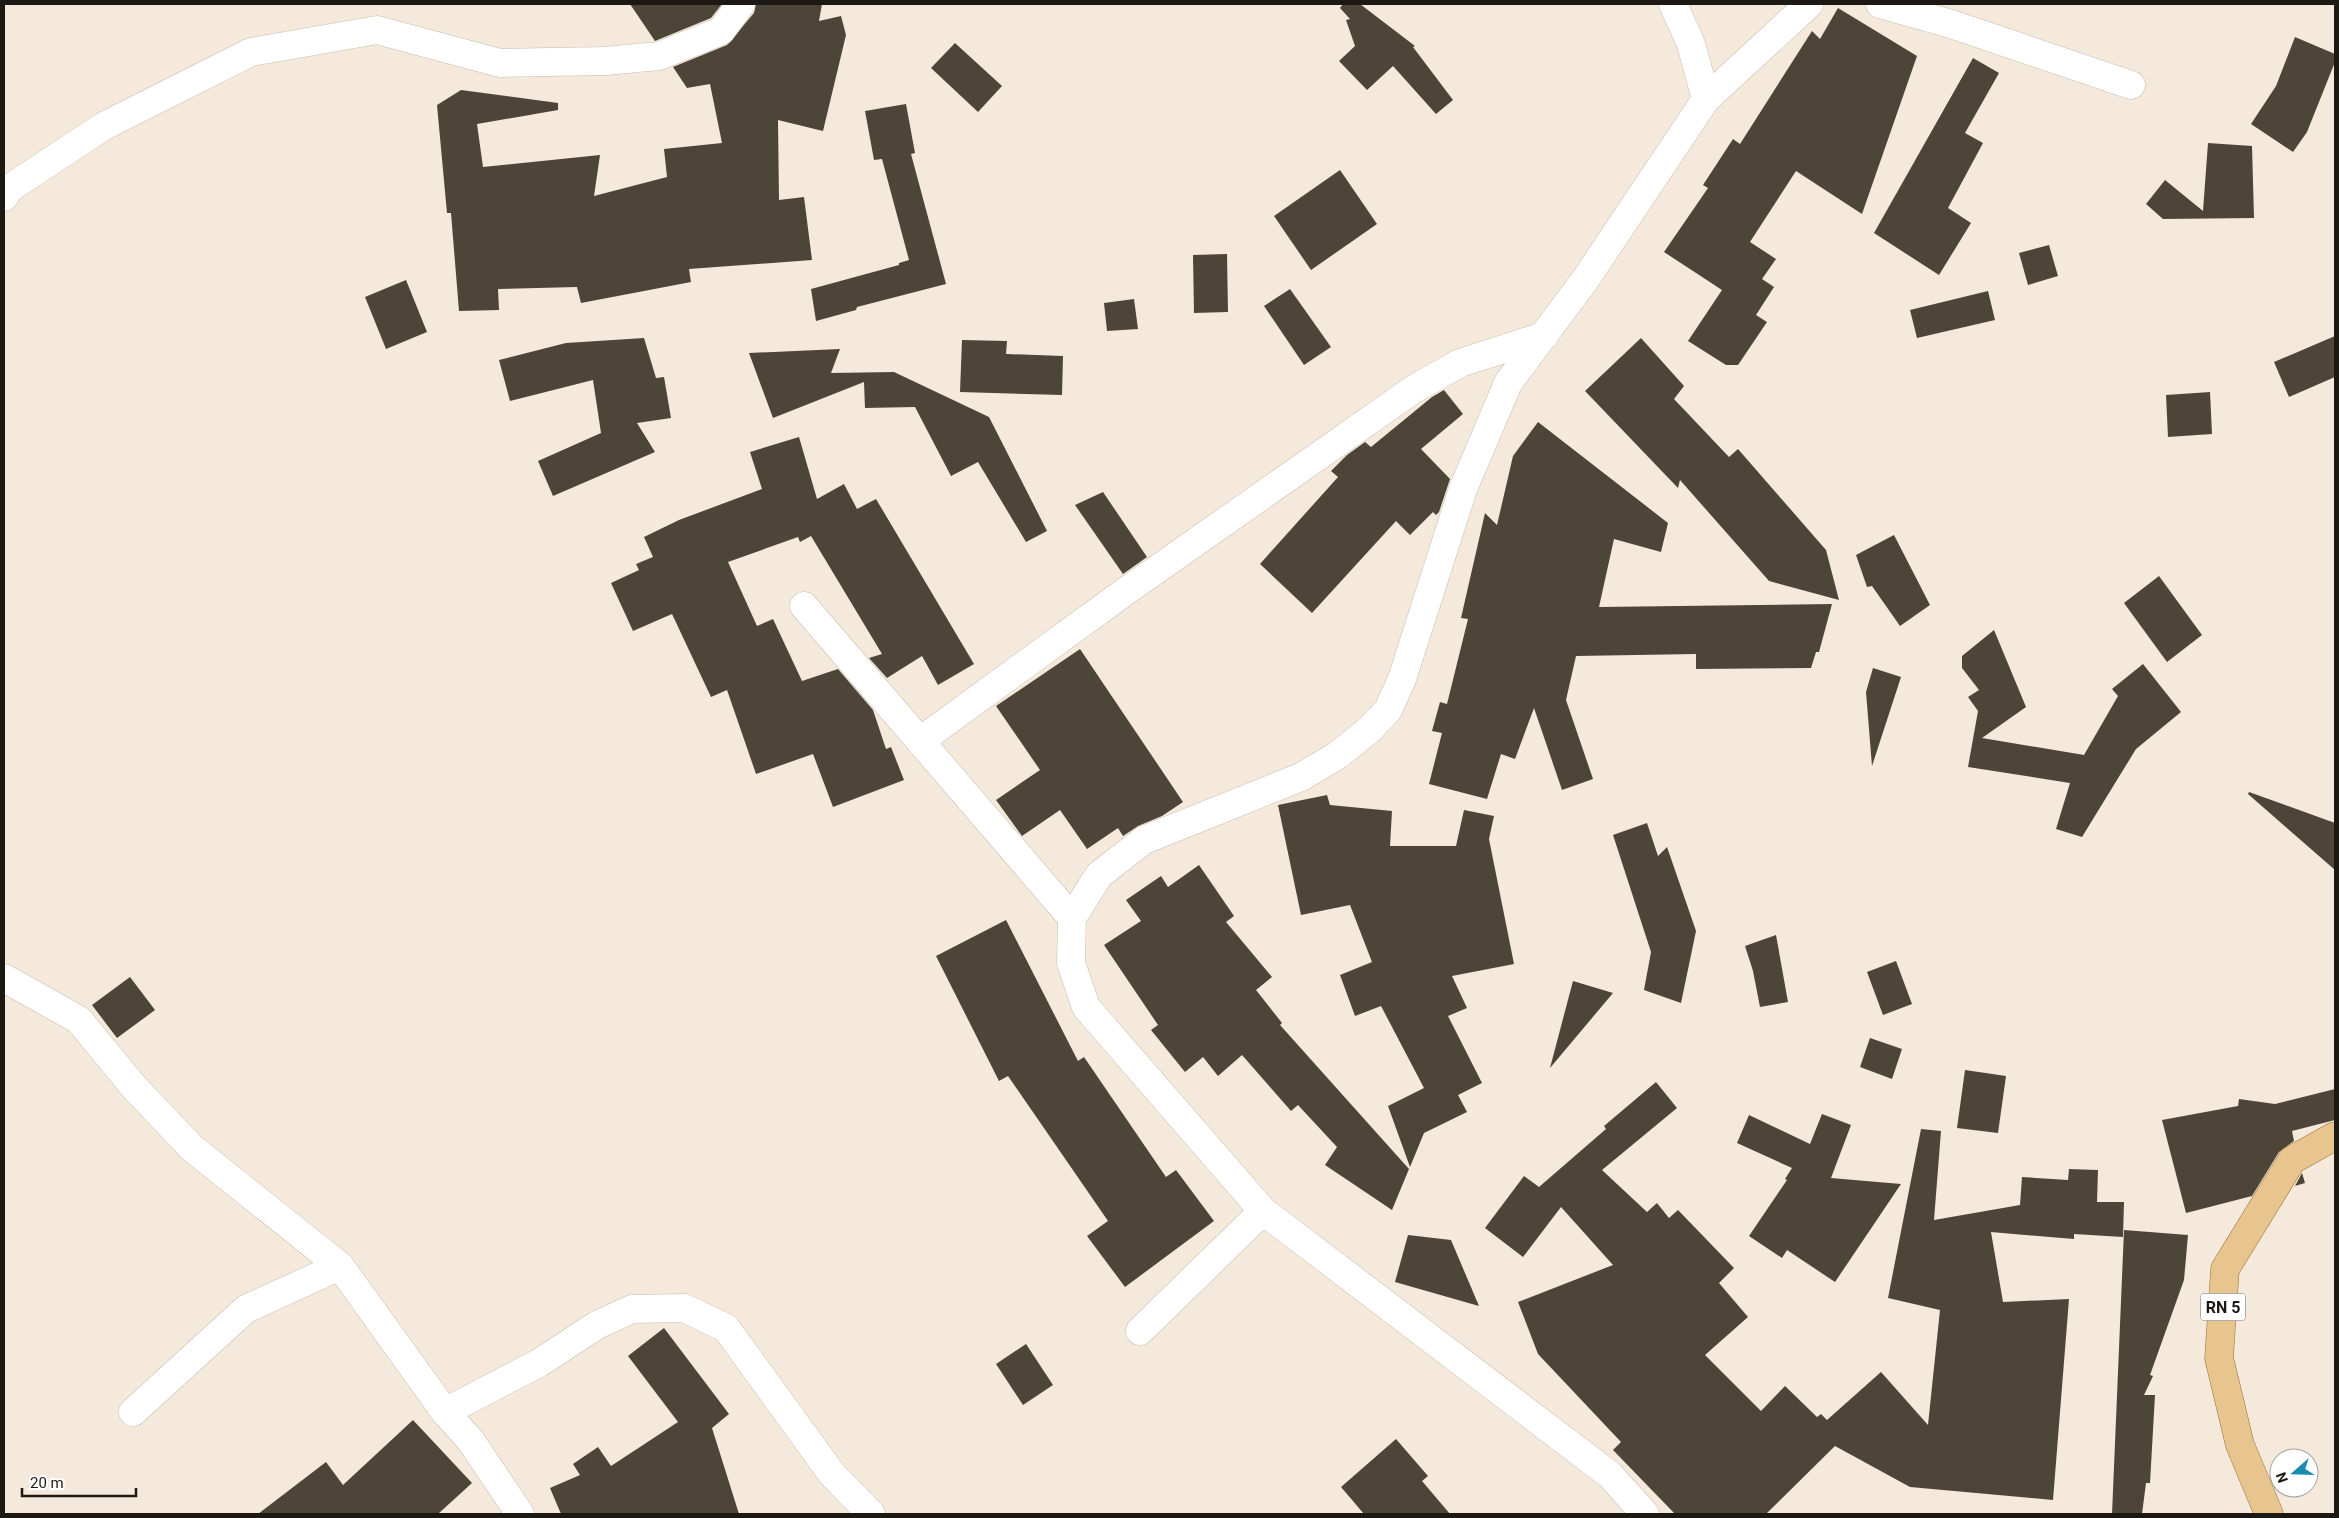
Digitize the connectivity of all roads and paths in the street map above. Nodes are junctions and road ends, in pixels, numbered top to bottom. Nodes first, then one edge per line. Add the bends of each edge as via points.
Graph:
1 (741, 4) edge
2 (1673, 4) edge
3 (1808, 4) edge
4 (1880, 4) edge
5 (2131, 85) dead end
6 (1706, 99) junction
7 (4, 197) edge
8 (1544, 336) junction
9 (804, 606) dead end
10 (920, 741) junction
11 (1072, 918) junction
12 (4, 978) edge
13 (2335, 1136) edge
14 (1263, 1211) junction
15 (340, 1266) junction
16 (1140, 1332) dead end
17 (133, 1412) dead end
18 (445, 1412) junction
19 (512, 1512) edge
20 (871, 1514) edge
21 (1644, 1514) edge
22 (2270, 1514) edge

1 - 7 street via 721,31 659,56 605,61 500,63 377,30 250,52 104,126 10,188
2 - 6 street via 1691,44
3 - 6 street
4 - 5 street via 1951,24
6 - 8 street
8 - 10 street via 1460,363 1414,389 1126,591
8 - 11 street via 1508,383 1463,489 1402,679 1388,710 1338,755 1301,776 1144,840 1099,875
9 - 10 street
10 - 11 street
11 - 14 street via 1071,964 1086,1007
12 - 15 street via 79,1020 192,1148
13 - 22 main road, RN 5 via 2292,1160 2225,1269 2219,1358 2240,1445
14 - 16 street
14 - 21 street via 1610,1476
15 - 17 street via 246,1309
15 - 18 street
18 - 19 street via 471,1441
18 - 20 street via 539,1363 597,1325 632,1309 684,1308 726,1328 832,1474

